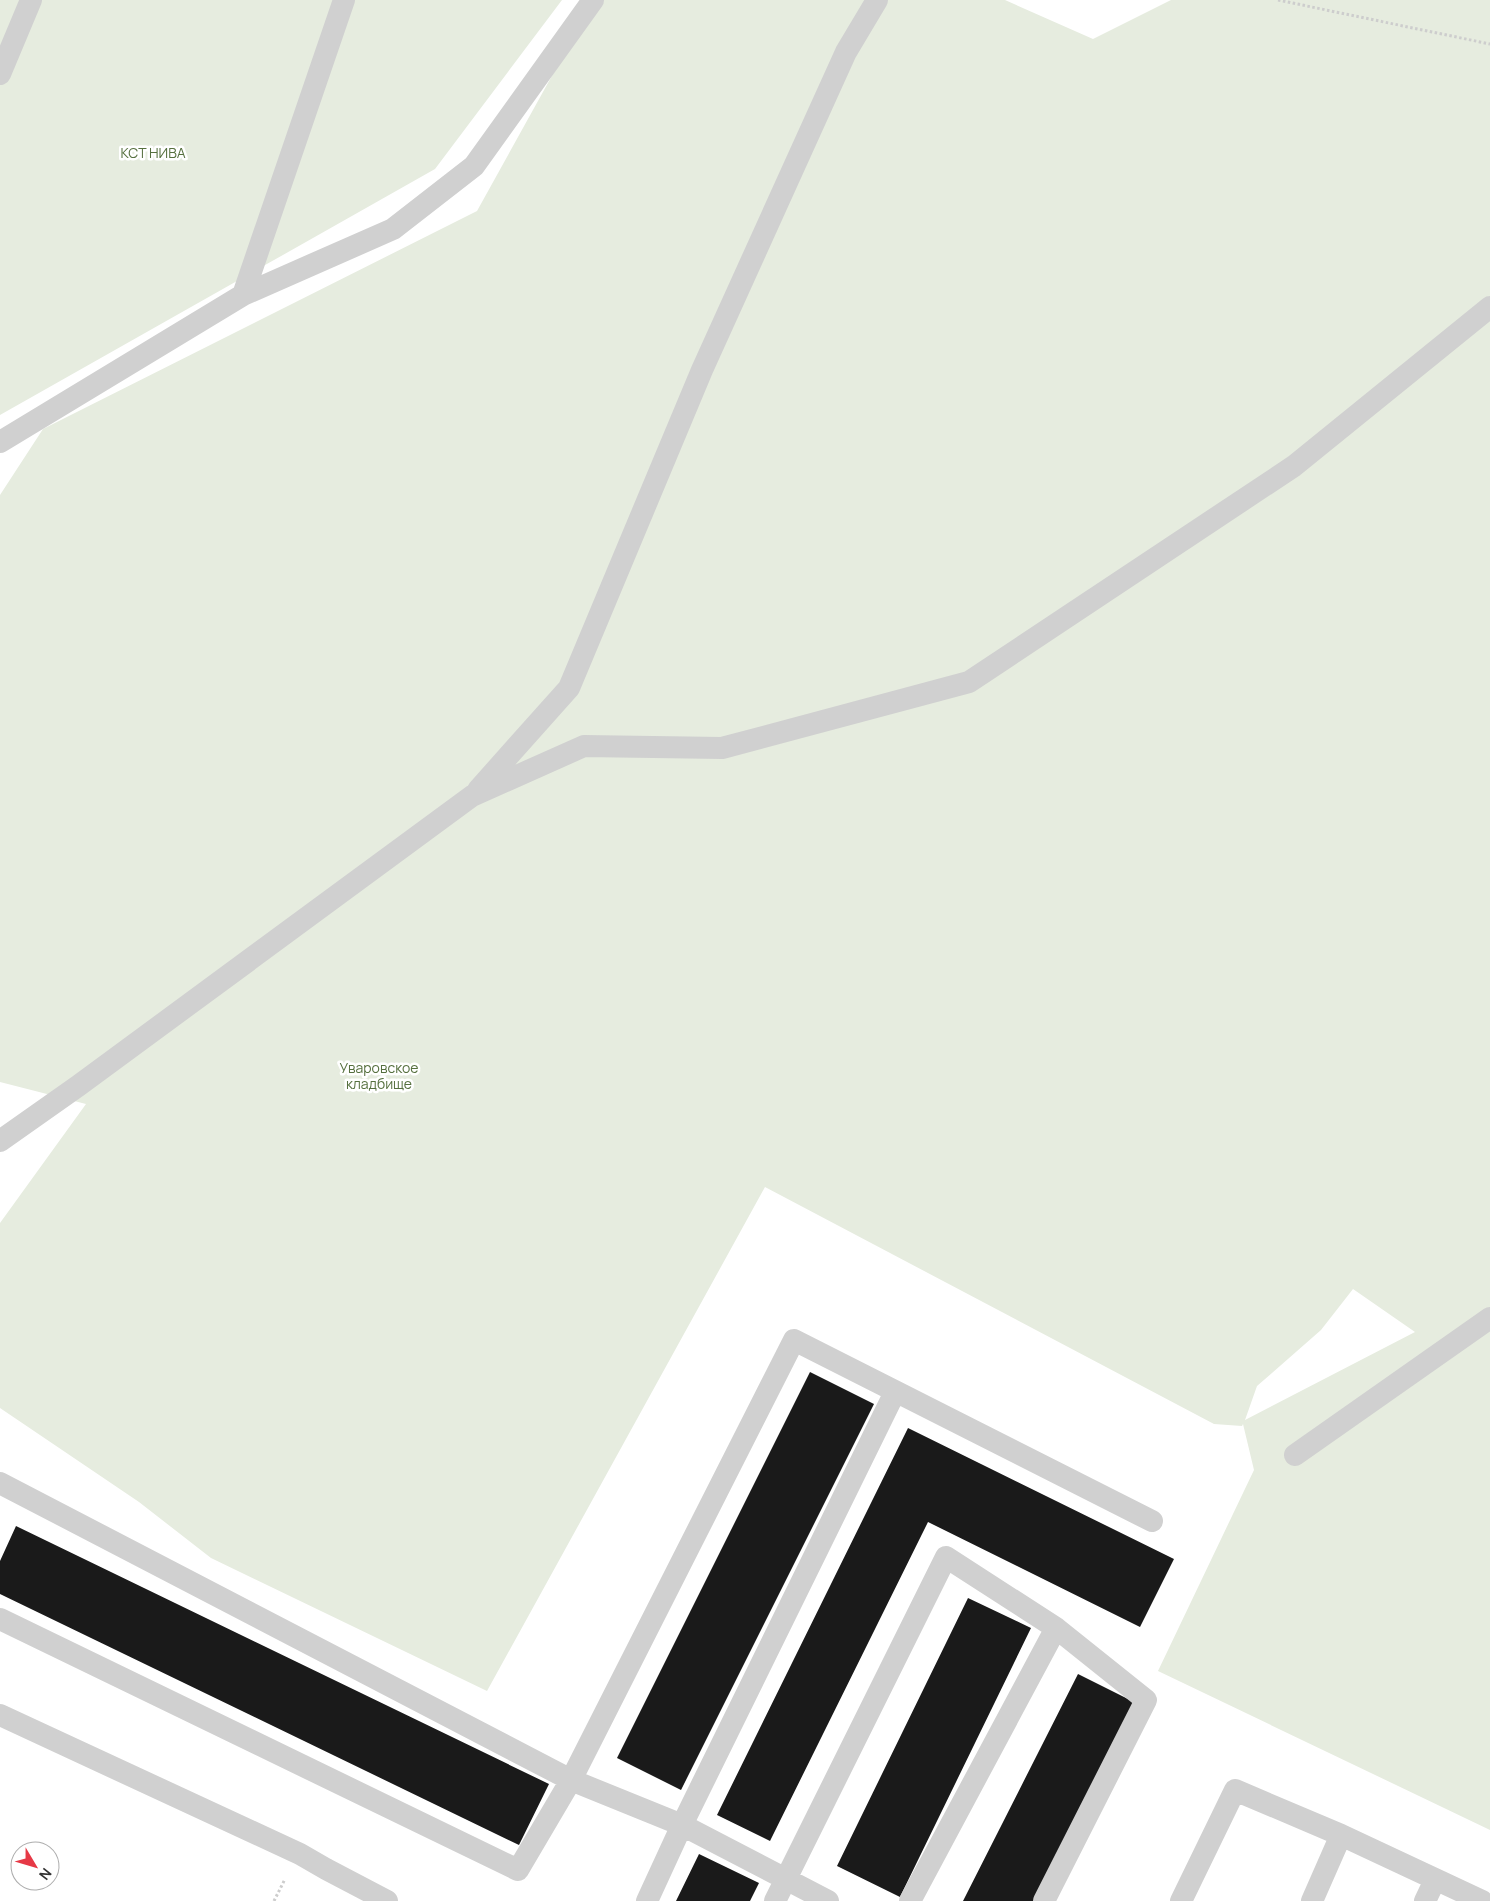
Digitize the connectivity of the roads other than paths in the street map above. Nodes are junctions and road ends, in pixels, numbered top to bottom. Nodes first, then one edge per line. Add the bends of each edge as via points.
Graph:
1 (31, 0) edge
2 (344, 0) edge
3 (594, 0) edge
4 (878, 0) edge
5 (0, 74) edge
6 (243, 295) junction
7 (1490, 308) edge
8 (0, 442) edge
9 (472, 796) junction
10 (0, 1141) edge
11 (1490, 1318) edge
12 (895, 1392) junction
13 (1295, 1455) dead end
14 (0, 1482) edge
15 (1152, 1521) dead end
16 (0, 1619) edge
17 (1056, 1628) junction
18 (0, 1714) edge
19 (572, 1780) junction
20 (682, 1825) junction
21 (1341, 1835) junction
22 (785, 1880) junction
23 (1435, 1880) junction
24 (387, 1901) edge
25 (647, 1901) edge
26 (775, 1901) edge
27 (828, 1901) edge
28 (910, 1901) edge
29 (1044, 1901) edge
30 (1181, 1901) edge
31 (1312, 1901) edge
32 (1425, 1901) edge
33 (1482, 1901) edge

1 - 5 lane
2 - 6 lane
3 - 6 lane via 474,166 393,229
4 - 9 lane via 846,52 702,370 570,688
6 - 8 lane
7 - 9 lane via 1294,466 968,682 722,748 584,746
9 - 10 lane
11 - 13 lane
12 - 15 lane
12 - 19 lane via 794,1340
12 - 20 lane
14 - 19 lane
16 - 19 lane via 518,1870
17 - 22 lane via 946,1557
17 - 28 lane
17 - 29 lane via 1146,1700
18 - 24 lane via 300,1854
19 - 20 lane
20 - 22 lane
20 - 25 lane
21 - 23 lane
21 - 30 lane via 1235,1790
21 - 31 lane
22 - 26 lane
22 - 27 lane
23 - 32 lane
23 - 33 lane

